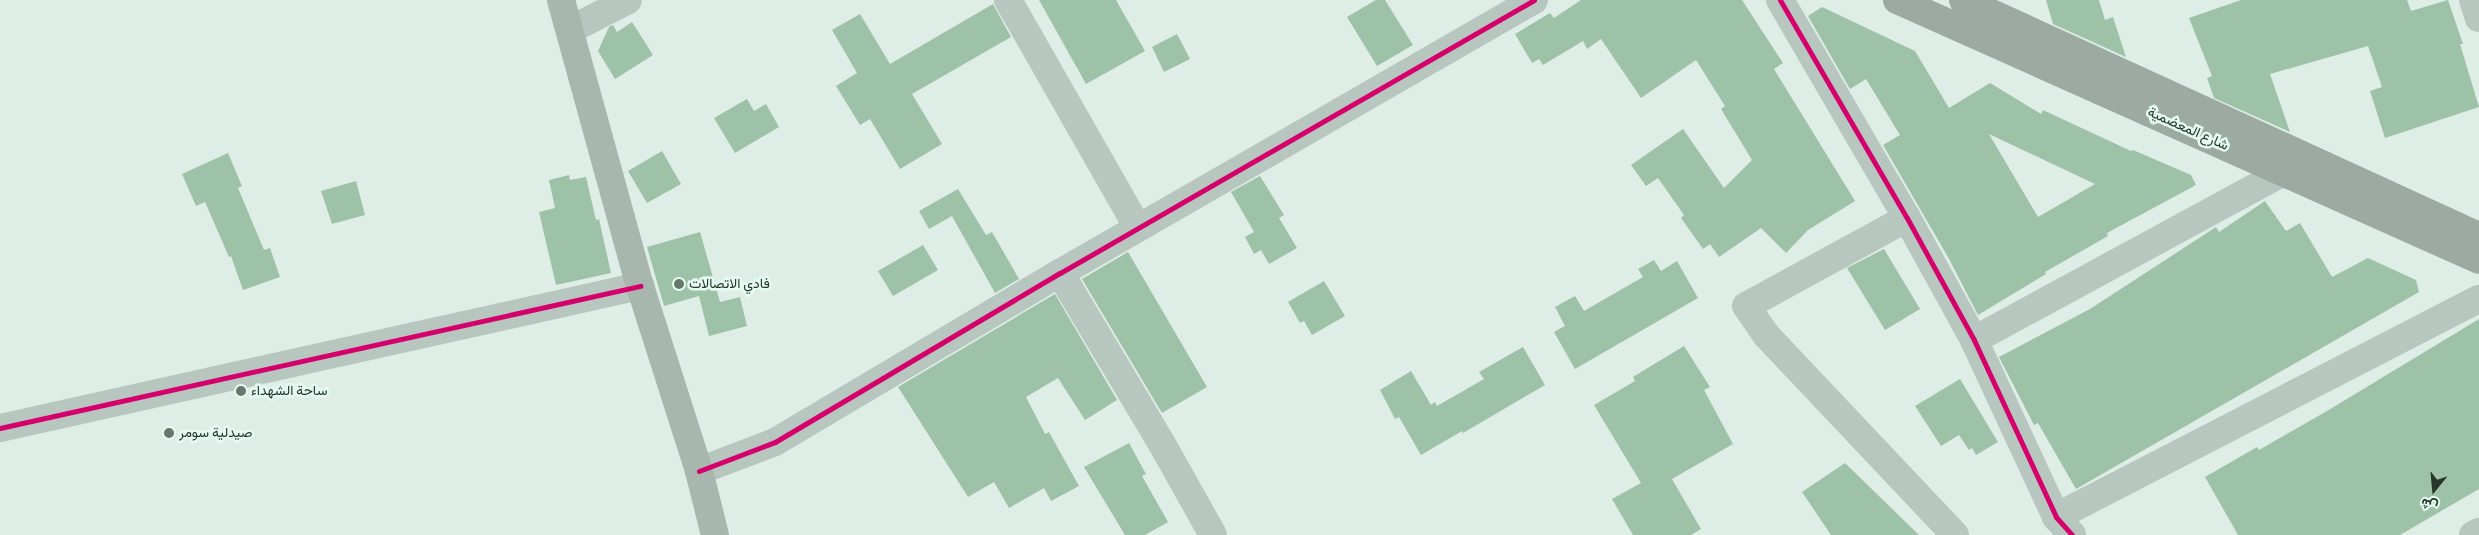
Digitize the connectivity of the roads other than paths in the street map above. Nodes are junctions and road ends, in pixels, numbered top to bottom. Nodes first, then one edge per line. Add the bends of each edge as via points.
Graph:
1 (561, 0) edge
2 (628, 0) edge
3 (1008, 0) edge
4 (1534, 0) edge
5 (1780, 0) edge
6 (1897, 0) edge
7 (1963, 0) edge
8 (2473, 0) edge
9 (2479, 18) edge
10 (570, 30) junction
11 (2284, 172) junction
12 (1907, 218) junction
13 (1138, 228) junction
14 (2479, 236) edge
15 (2479, 260) edge
16 (1060, 273) junction
17 (640, 286) junction
18 (2479, 298) edge
19 (1974, 340) junction
20 (0, 428) edge
21 (700, 472) junction
22 (2064, 526) edge
23 (2479, 532) edge
24 (715, 535) edge
25 (1212, 535) edge
26 (1955, 535) edge
27 (2473, 535) edge

1 - 10 main road
2 - 10 street
3 - 13 street
4 - 13 street
5 - 12 street
6 - 11 main road, شارع المعضمية
7 - 14 main road, شارع المعضمية
8 - 9 street
10 - 17 main road
11 - 15 main road, شارع المعضمية
11 - 19 street
12 - 19 street
12 - 26 street via 1746,306 1766,335
13 - 16 street
16 - 21 street via 775,442
16 - 25 street
17 - 20 street
17 - 21 main road
18 - 22 street
19 - 22 street
21 - 24 main road
23 - 27 street

